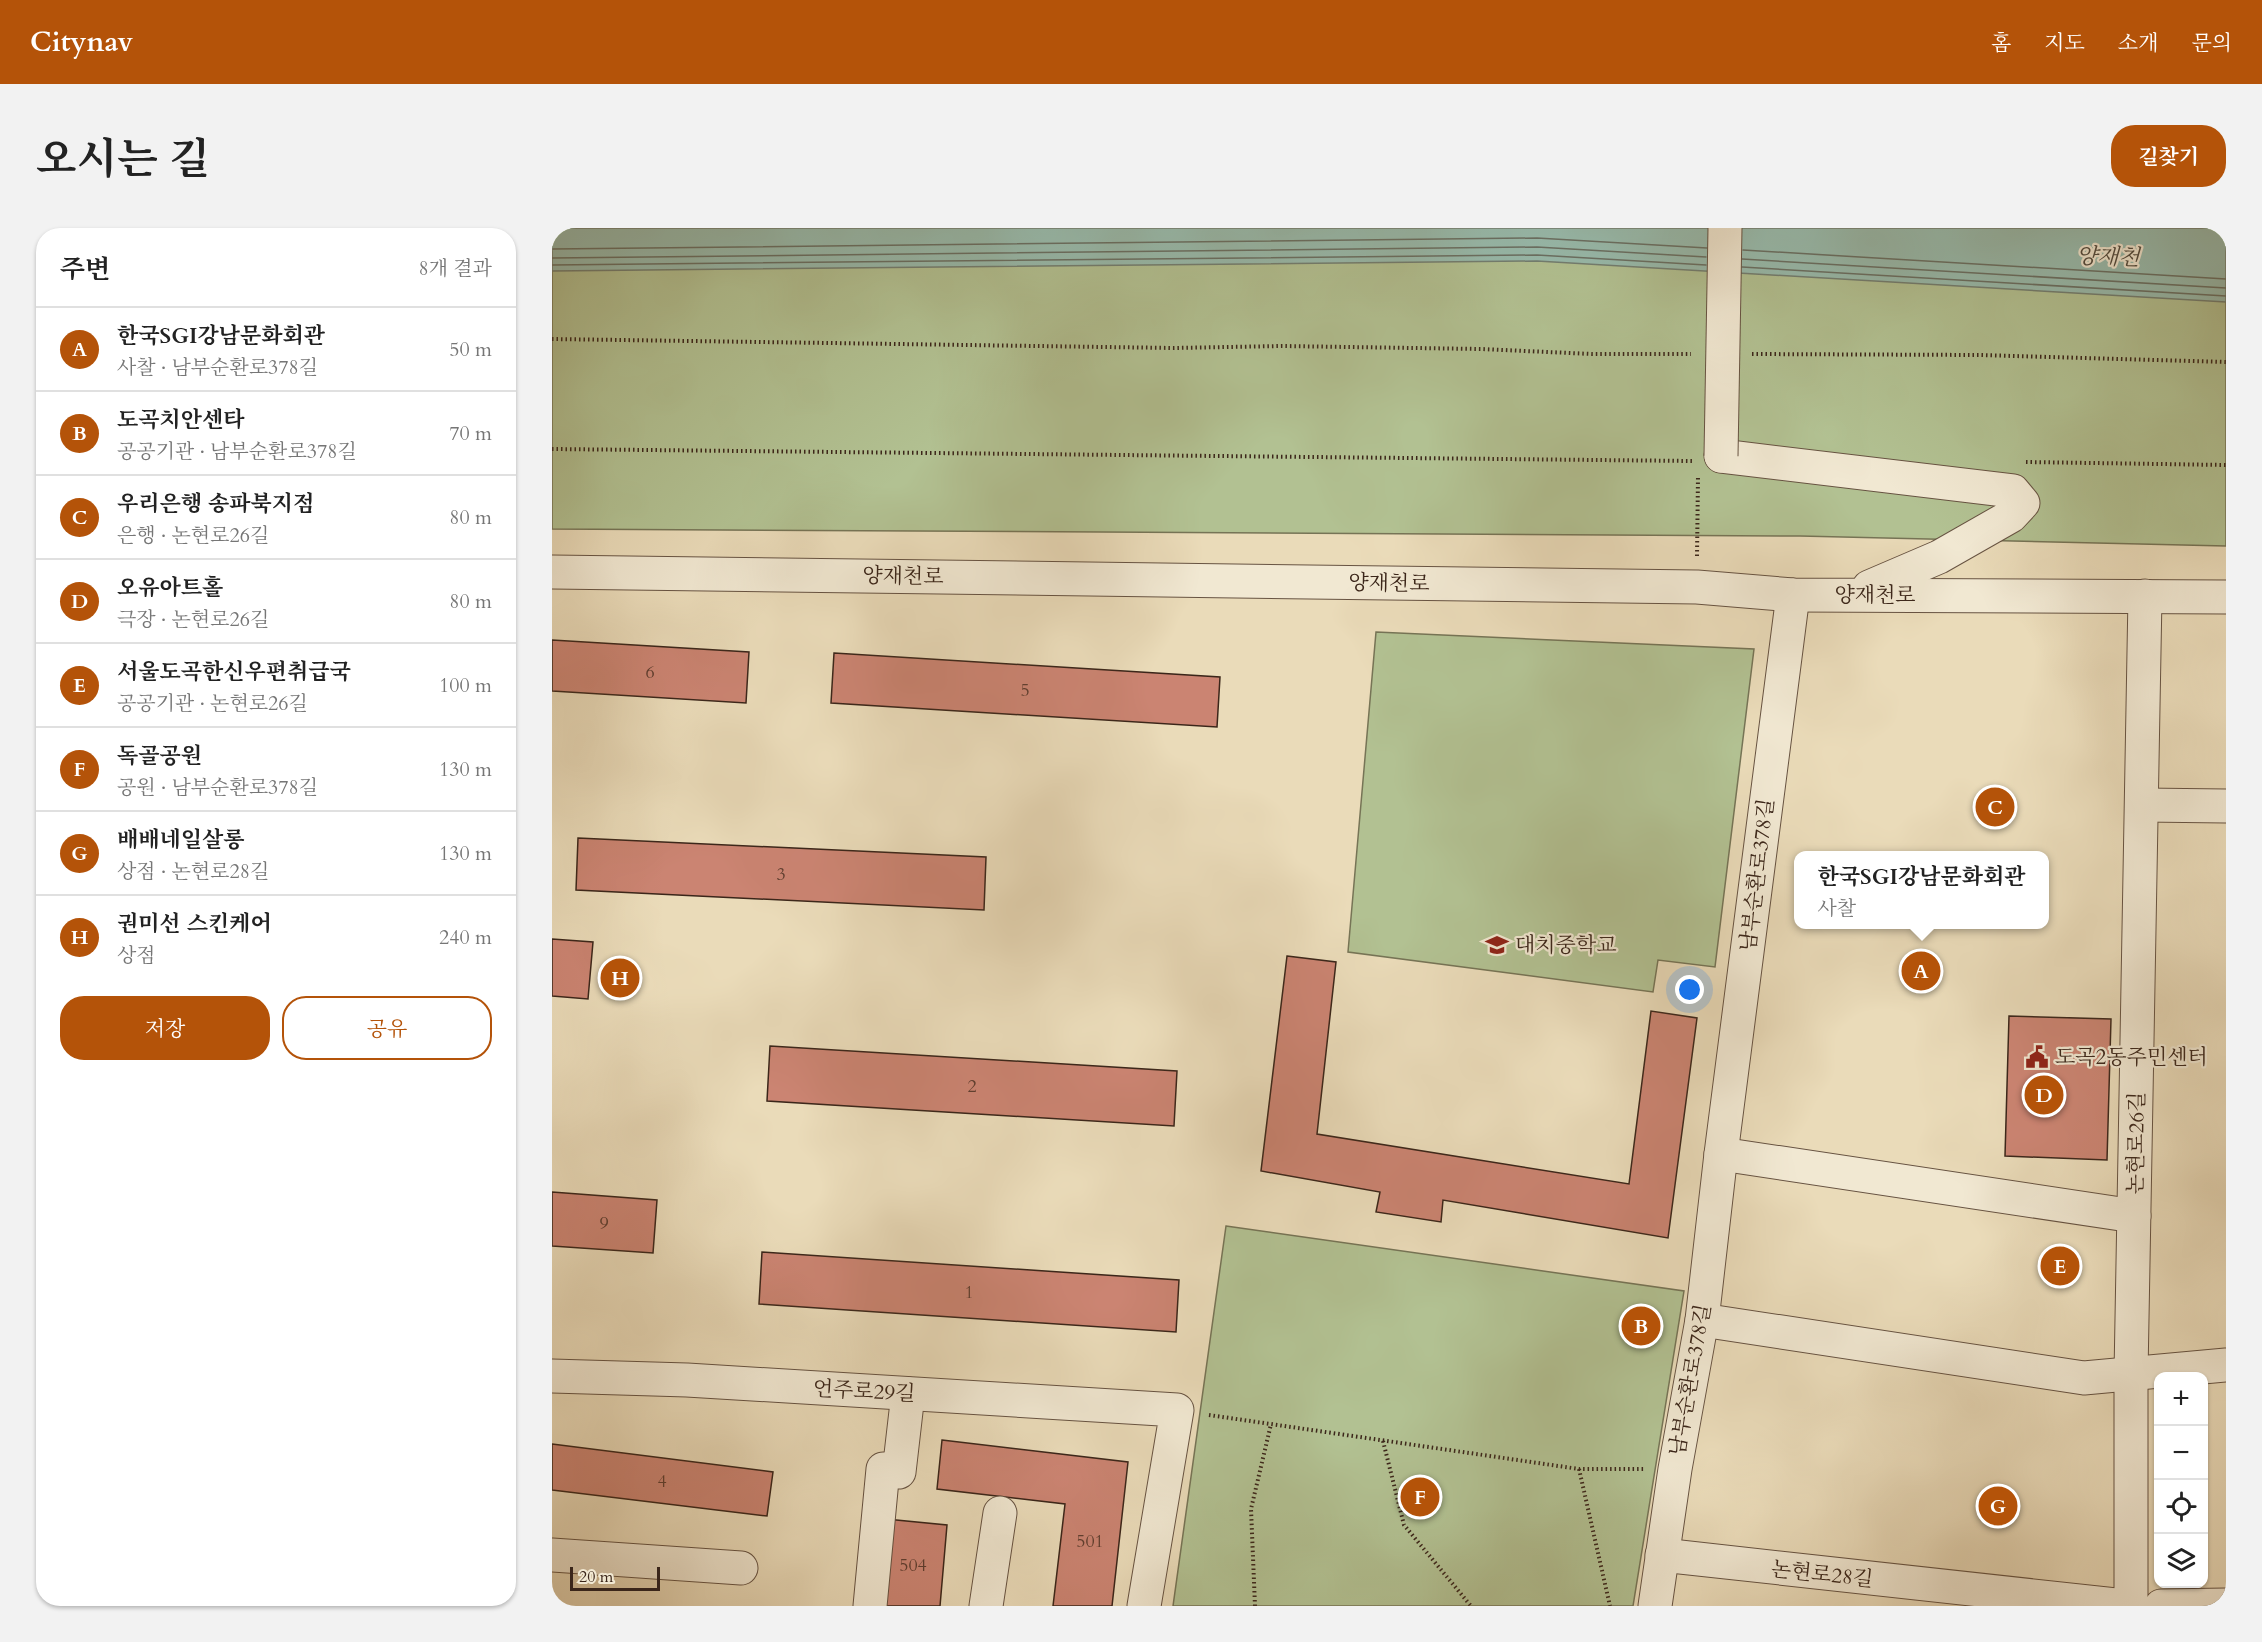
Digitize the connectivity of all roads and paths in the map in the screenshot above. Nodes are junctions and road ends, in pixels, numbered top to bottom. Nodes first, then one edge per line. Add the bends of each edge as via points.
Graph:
1 (1725, 228) edge
2 (552, 339) edge
3 (1695, 354) dead end
4 (1742, 354) dead end
5 (2226, 362) edge
6 (552, 449) edge
7 (1705, 463) junction
8 (552, 572) edge
9 (1697, 587) junction
10 (1869, 587) dead end
11 (1793, 595) junction
12 (2145, 596) junction
13 (2226, 597) edge
14 (2142, 805) junction
15 (2226, 806) edge
16 (1721, 1154) junction
17 (2134, 1216) junction
18 (1702, 1320) junction
19 (2226, 1365) edge
20 (2131, 1374) junction
21 (552, 1376) edge
22 (908, 1394) junction
23 (1177, 1410) junction
24 (1272, 1424) junction
25 (1383, 1441) junction
26 (1579, 1469) junction
27 (1675, 1469) junction
28 (1000, 1513) dead end
29 (552, 1555) edge
30 (1662, 1555) junction
31 (741, 1568) dead end
32 (2226, 1605) edge
33 (870, 1606) edge
34 (986, 1606) edge
35 (1144, 1606) edge
36 (1255, 1606) edge
37 (1471, 1606) edge
38 (1610, 1606) edge
39 (1655, 1606) edge
40 (2125, 1606) edge
41 (2131, 1606) edge
42 (2161, 1606) edge

1 - 7 street, bridge
2 - 3 path via 1481,348
4 - 5 path
6 - 7 path
7 - 9 path
7 - 10 street via 2013,491 2023,503 2011,516 1939,557
8 - 9 street, 양재천로
9 - 11 street, 양재천로
11 - 12 street, 양재천로
11 - 16 street, 남부순환로378길
12 - 13 street, 양재천로
12 - 14 street, 논현로26길
14 - 15 street
14 - 17 street, 논현로26길
16 - 17 street
16 - 18 street, 남부순환로378길
17 - 20 street, 논현로26길
18 - 20 street via 2084,1378
18 - 27 street, 남부순환로378길
19 - 20 street
20 - 41 street, 논현로26길
21 - 22 street, 언주로29길
22 - 23 street, 언주로29길
22 - 33 street via 900,1472 882,1469
23 - 24 path
23 - 35 street
24 - 25 path
24 - 36 path via 1251,1509
25 - 26 path
25 - 37 path via 1404,1525
26 - 27 path
26 - 38 path
27 - 30 street, 남부순환로378길
28 - 34 street
29 - 31 street
30 - 39 street, 남부순환로378길
30 - 40 street, 논현로28길
32 - 42 street

